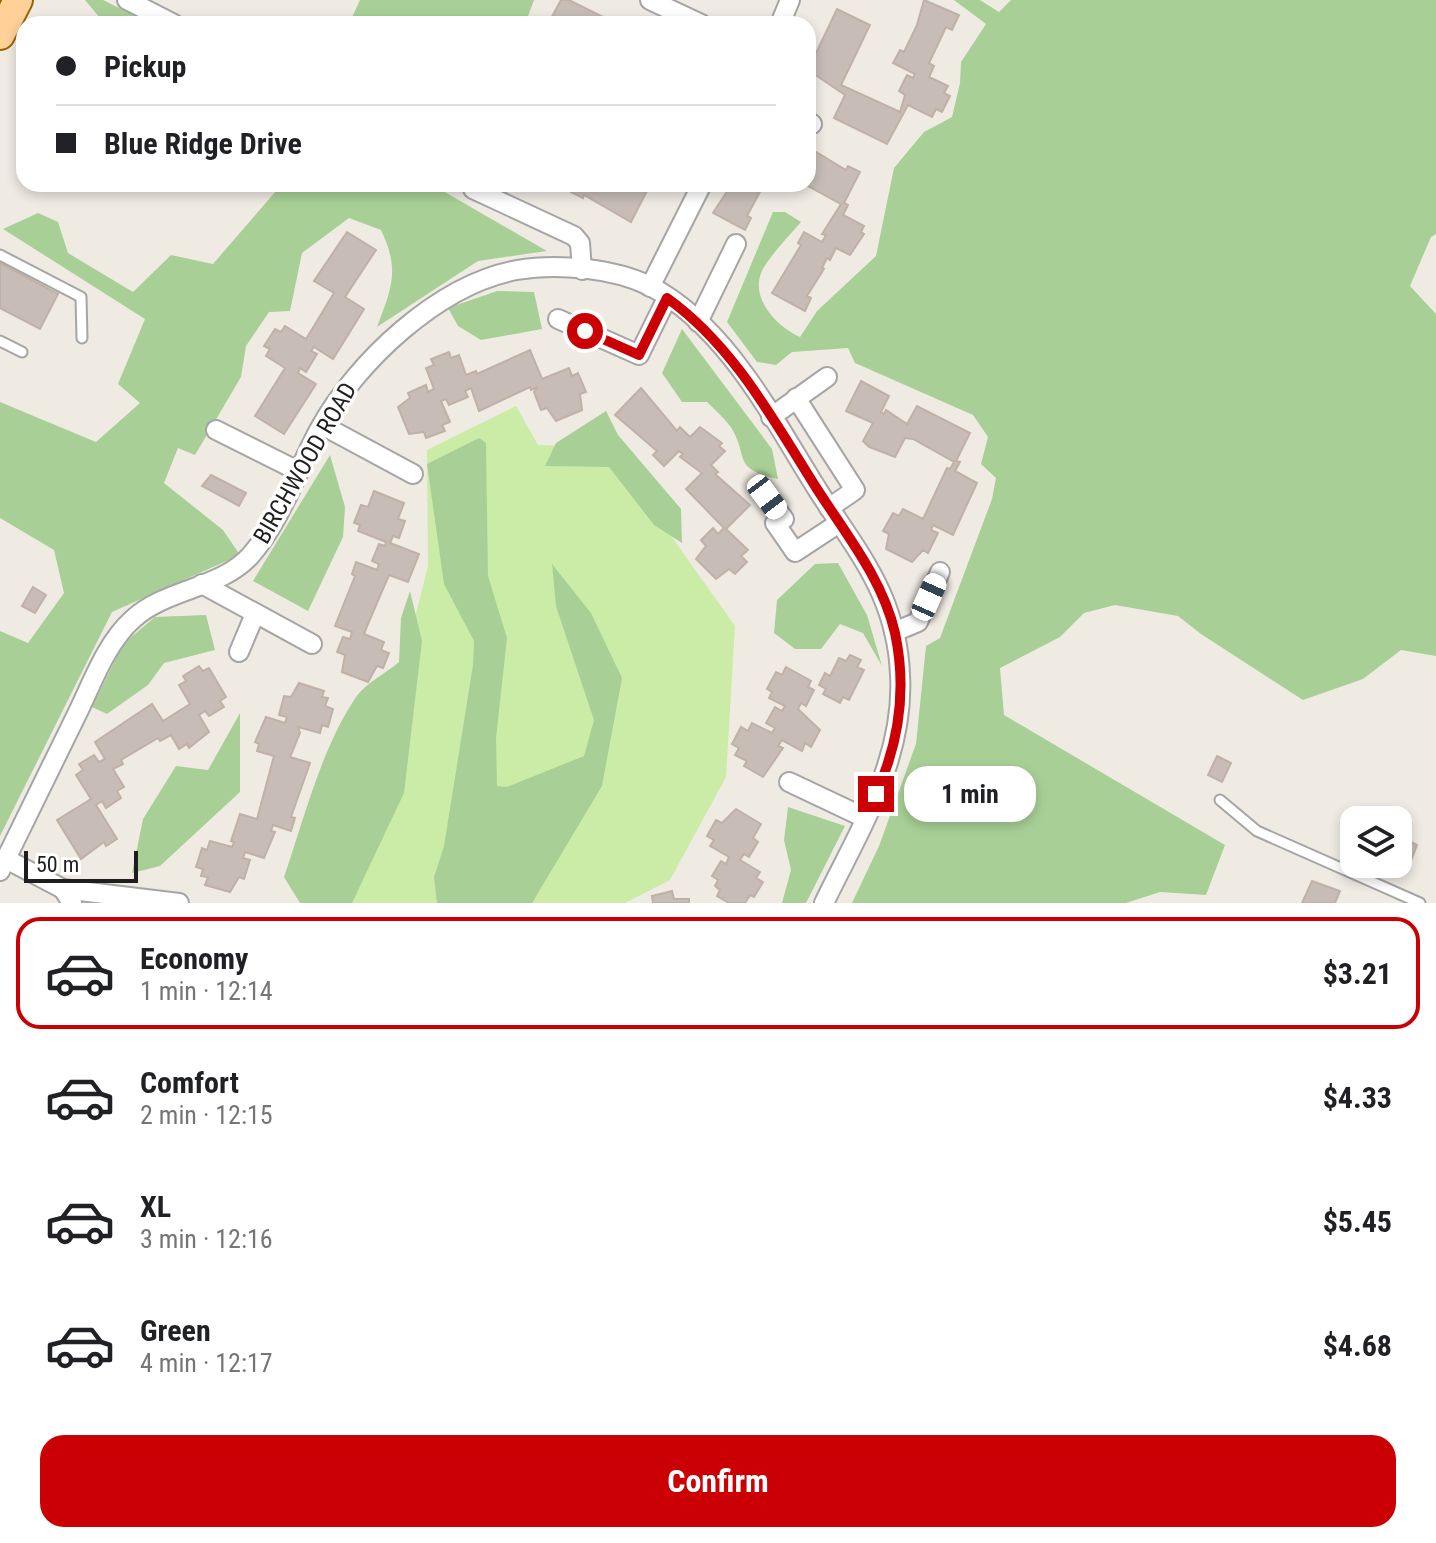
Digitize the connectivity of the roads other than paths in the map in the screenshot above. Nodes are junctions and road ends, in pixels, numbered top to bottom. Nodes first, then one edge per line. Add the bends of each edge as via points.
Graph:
1 (127, 0) edge
2 (650, 0) edge
3 (158, 16) edge
4 (684, 16) edge
5 (479, 192) edge
6 (698, 192) edge
7 (736, 244) dead end
8 (0, 255) edge
9 (582, 270) junction
10 (650, 287) junction
11 (667, 298) junction
12 (558, 319) dead end
13 (698, 322) junction
14 (82, 338) dead end
15 (0, 341) edge
16 (22, 352) dead end
17 (827, 377) dead end
18 (796, 398) junction
19 (771, 417) junction
20 (322, 425) junction
21 (216, 430) dead end
22 (298, 471) junction
23 (413, 474) dead end
24 (767, 497) dead end
25 (834, 516) junction
26 (940, 572) dead end
27 (202, 584) junction
28 (255, 614) junction
29 (894, 632) junction
30 (312, 644) dead end
31 (239, 652) dead end
32 (789, 782) dead end
33 (1220, 800) dead end
34 (865, 818) junction
35 (3, 865) edge
36 (68, 896) edge
37 (179, 903) edge
38 (824, 903) edge
39 (1420, 903) edge

1 - 3 street
2 - 4 street
5 - 9 street via 574,236 580,243
6 - 10 street
7 - 13 street
8 - 14 lane via 81,297
9 - 10 street, BIRCHWOOD ROAD
9 - 20 street, BIRCHWOOD ROAD via 516,270 442,302 379,350
10 - 11 street, BIRCHWOOD ROAD
11 - 12 street via 639,355
11 - 13 street, BIRCHWOOD ROAD
13 - 19 street, BIRCHWOOD ROAD
15 - 16 lane
17 - 18 street
18 - 19 street
18 - 25 street via 855,490
19 - 25 street, BIRCHWOOD ROAD
20 - 22 street, BIRCHWOOD ROAD
20 - 23 street
21 - 22 street
22 - 27 street, BIRCHWOOD ROAD via 252,554
24 - 25 street via 784,519 775,523 795,552
25 - 29 street, BIRCHWOOD ROAD via 881,593
26 - 29 street via 918,622
27 - 28 street
27 - 35 street, BIRCHWOOD ROAD via 146,607 112,645
28 - 30 street
28 - 31 street
29 - 34 street, BIRCHWOOD ROAD via 899,723 887,770
32 - 34 street
33 - 39 lane via 1257,831
34 - 38 street, BIRCHWOOD ROAD
35 - 36 street
36 - 37 street

